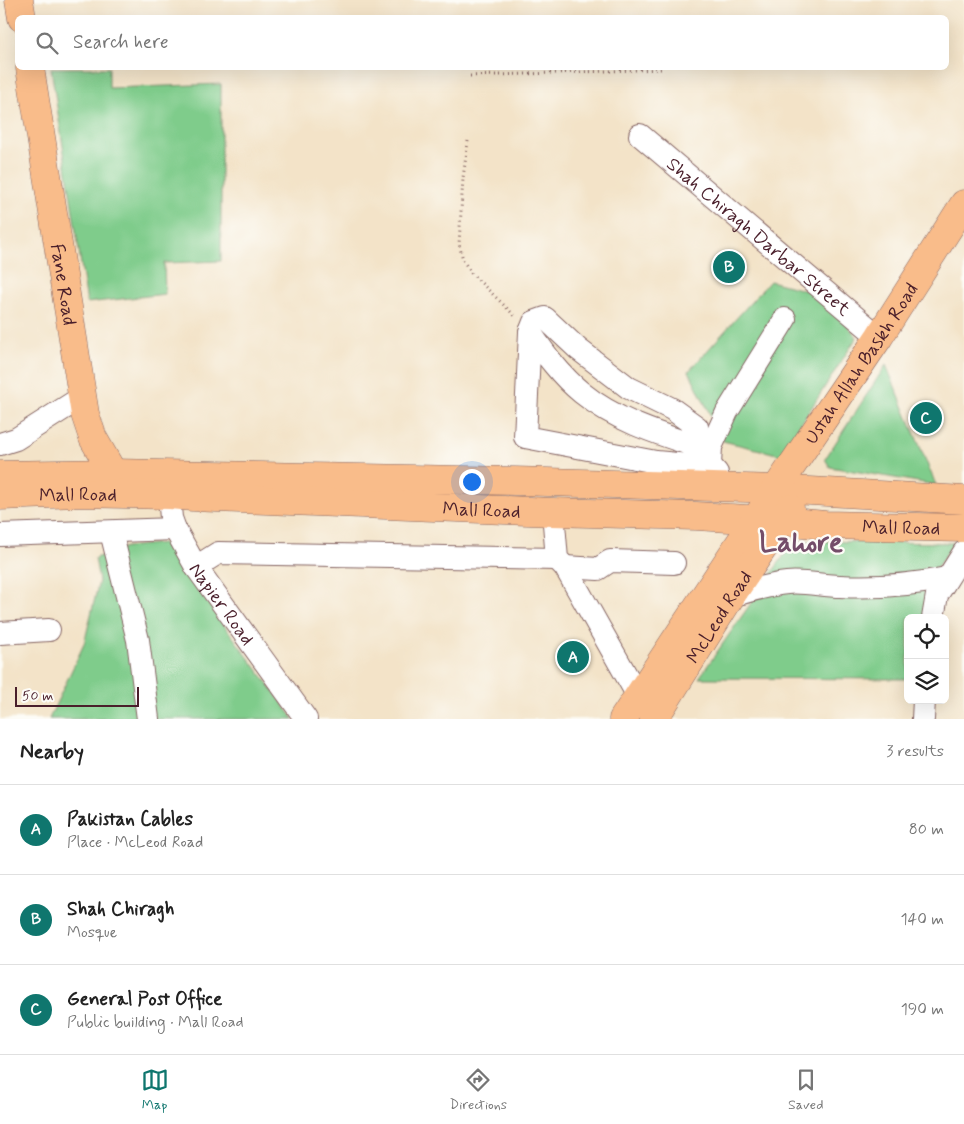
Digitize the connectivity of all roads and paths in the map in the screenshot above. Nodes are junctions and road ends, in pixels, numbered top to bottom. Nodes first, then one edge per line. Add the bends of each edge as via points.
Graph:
1 (19, 0) edge
2 (22, 15) edge
3 (30, 70) edge
4 (663, 70) dead end
5 (470, 76) dead end
6 (640, 135) dead end
7 (468, 141) dead end
8 (964, 204) edge
9 (785, 319) dead end
10 (530, 332) junction
11 (879, 337) junction
12 (82, 397) junction
13 (0, 444) edge
14 (701, 459) junction
15 (0, 474) edge
16 (114, 484) junction
17 (171, 485) junction
18 (729, 488) junction
19 (789, 489) junction
20 (0, 496) edge
21 (964, 500) edge
22 (553, 512) junction
23 (755, 520) junction
24 (782, 521) junction
25 (964, 528) edge
26 (175, 529) junction
27 (111, 532) junction
28 (0, 535) edge
29 (964, 552) edge
30 (561, 563) junction
31 (674, 563) dead end
32 (196, 567) junction
33 (947, 578) junction
34 (731, 596) junction
35 (934, 614) edge
36 (49, 630) dead end
37 (0, 633) edge
38 (638, 696) junction
39 (924, 704) edge
40 (148, 719) edge
41 (306, 719) edge
42 (623, 719) edge
43 (654, 719) edge
44 (923, 719) edge

1 - 2 main road
3 - 12 main road, Fane Road
4 - 5 path
6 - 11 street, Shah Chiragh Darbar Street
7 - 10 path via 459,244 463,260 471,273
8 - 11 main road, Ustah Allah Baskh Road
9 - 14 street
10 - 14 street via 560,372 582,394 626,422
10 - 14 street via 534,322 545,318 578,349 629,388 672,408 697,427
10 - 14 street via 525,438 656,462
11 - 19 main road, Ustah Allah Baskh Road
12 - 13 street via 16,439
12 - 16 main road, Fane Road via 85,414
14 - 18 street
15 - 16 main road, Mall Road
16 - 17 main road, Mall Road
16 - 20 main road, Mall Road via 78,493
17 - 18 main road, Mall Road via 515,481
17 - 22 main road, Mall Road via 193,497
17 - 26 street, Napier Road via 170,507
18 - 19 main road, Mall Road
19 - 21 main road, Mall Road
19 - 23 main road, Ustah Allah Baskh Road
19 - 24 main road, McLeod Road
22 - 23 main road, Mall Road
22 - 30 street
23 - 24 main road, Mall Road
23 - 38 main road, McLeod Road
24 - 25 main road, Mall Road
24 - 34 main road, McLeod Road
26 - 27 street
26 - 32 street, Napier Road
27 - 28 street
27 - 40 street via 138,640
29 - 33 street
30 - 31 street via 598,569 610,560
30 - 32 street via 218,553
30 - 38 street
32 - 41 street, Napier Road
33 - 34 street via 883,586 789,583
33 - 35 street via 937,595
34 - 43 main road, McLeod Road
36 - 37 street
38 - 42 main road, McLeod Road
39 - 44 street

